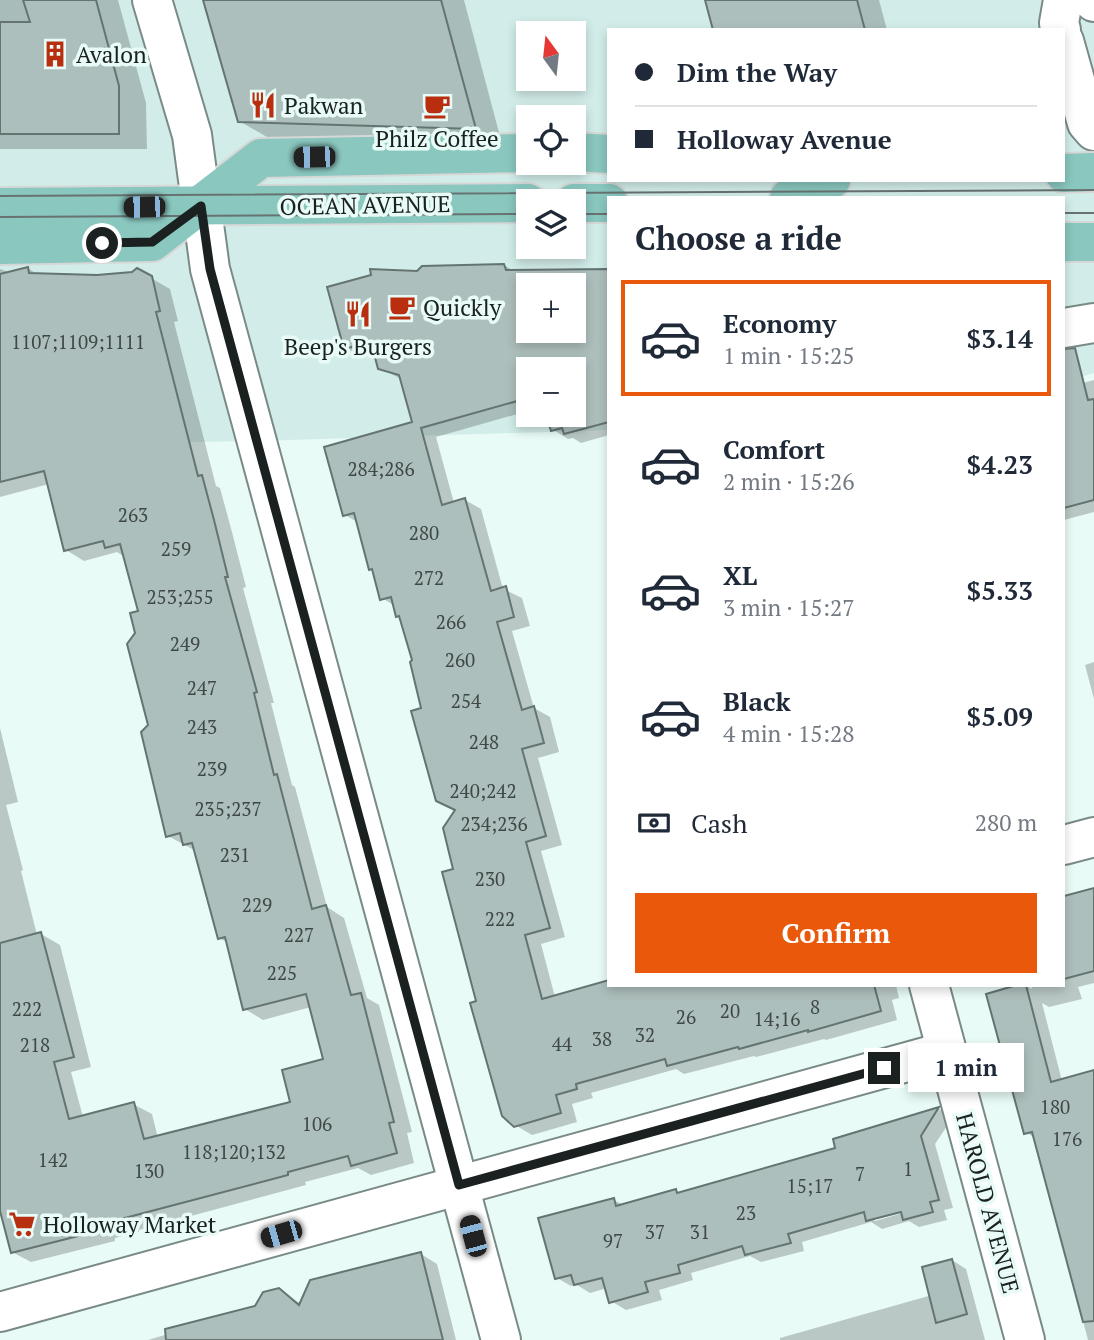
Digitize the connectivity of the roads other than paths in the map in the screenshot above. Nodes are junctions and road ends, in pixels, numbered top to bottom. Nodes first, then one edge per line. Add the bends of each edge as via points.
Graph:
1 (152, 0) edge
2 (1063, 0) edge
3 (1060, 28) edge
4 (1065, 45) edge
5 (1094, 131) edge
6 (516, 153) edge
7 (586, 153) edge
8 (607, 155) edge
9 (1065, 173) edge
10 (1094, 173) edge
11 (826, 182) edge
12 (794, 196) edge
13 (586, 203) edge
14 (607, 203) edge
15 (516, 204) edge
16 (201, 206) junction
17 (0, 207) edge
18 (1065, 242) edge
19 (1094, 242) edge
20 (0, 245) edge
21 (1094, 323) edge
22 (1065, 328) edge
23 (1094, 837) edge
24 (1065, 845) edge
25 (930, 987) edge
26 (947, 1051) junction
27 (459, 1185) junction
28 (0, 1312) edge
29 (501, 1340) edge
30 (1025, 1340) edge

1 - 16 street via 192,135
2 - 3 street
4 - 5 street via 1087,123
6 - 16 main road via 261,158
7 - 8 main road
9 - 10 main road
11 - 12 main road
13 - 14 main road
15 - 16 main road, OCEAN AVENUE
16 - 17 main road, OCEAN AVENUE
16 - 20 main road via 152,242
16 - 27 street via 210,269
18 - 19 main road
21 - 22 street
23 - 24 street
25 - 26 street, HAROLD AVENUE
26 - 27 street
26 - 30 street, HAROLD AVENUE
27 - 28 street
27 - 29 street

